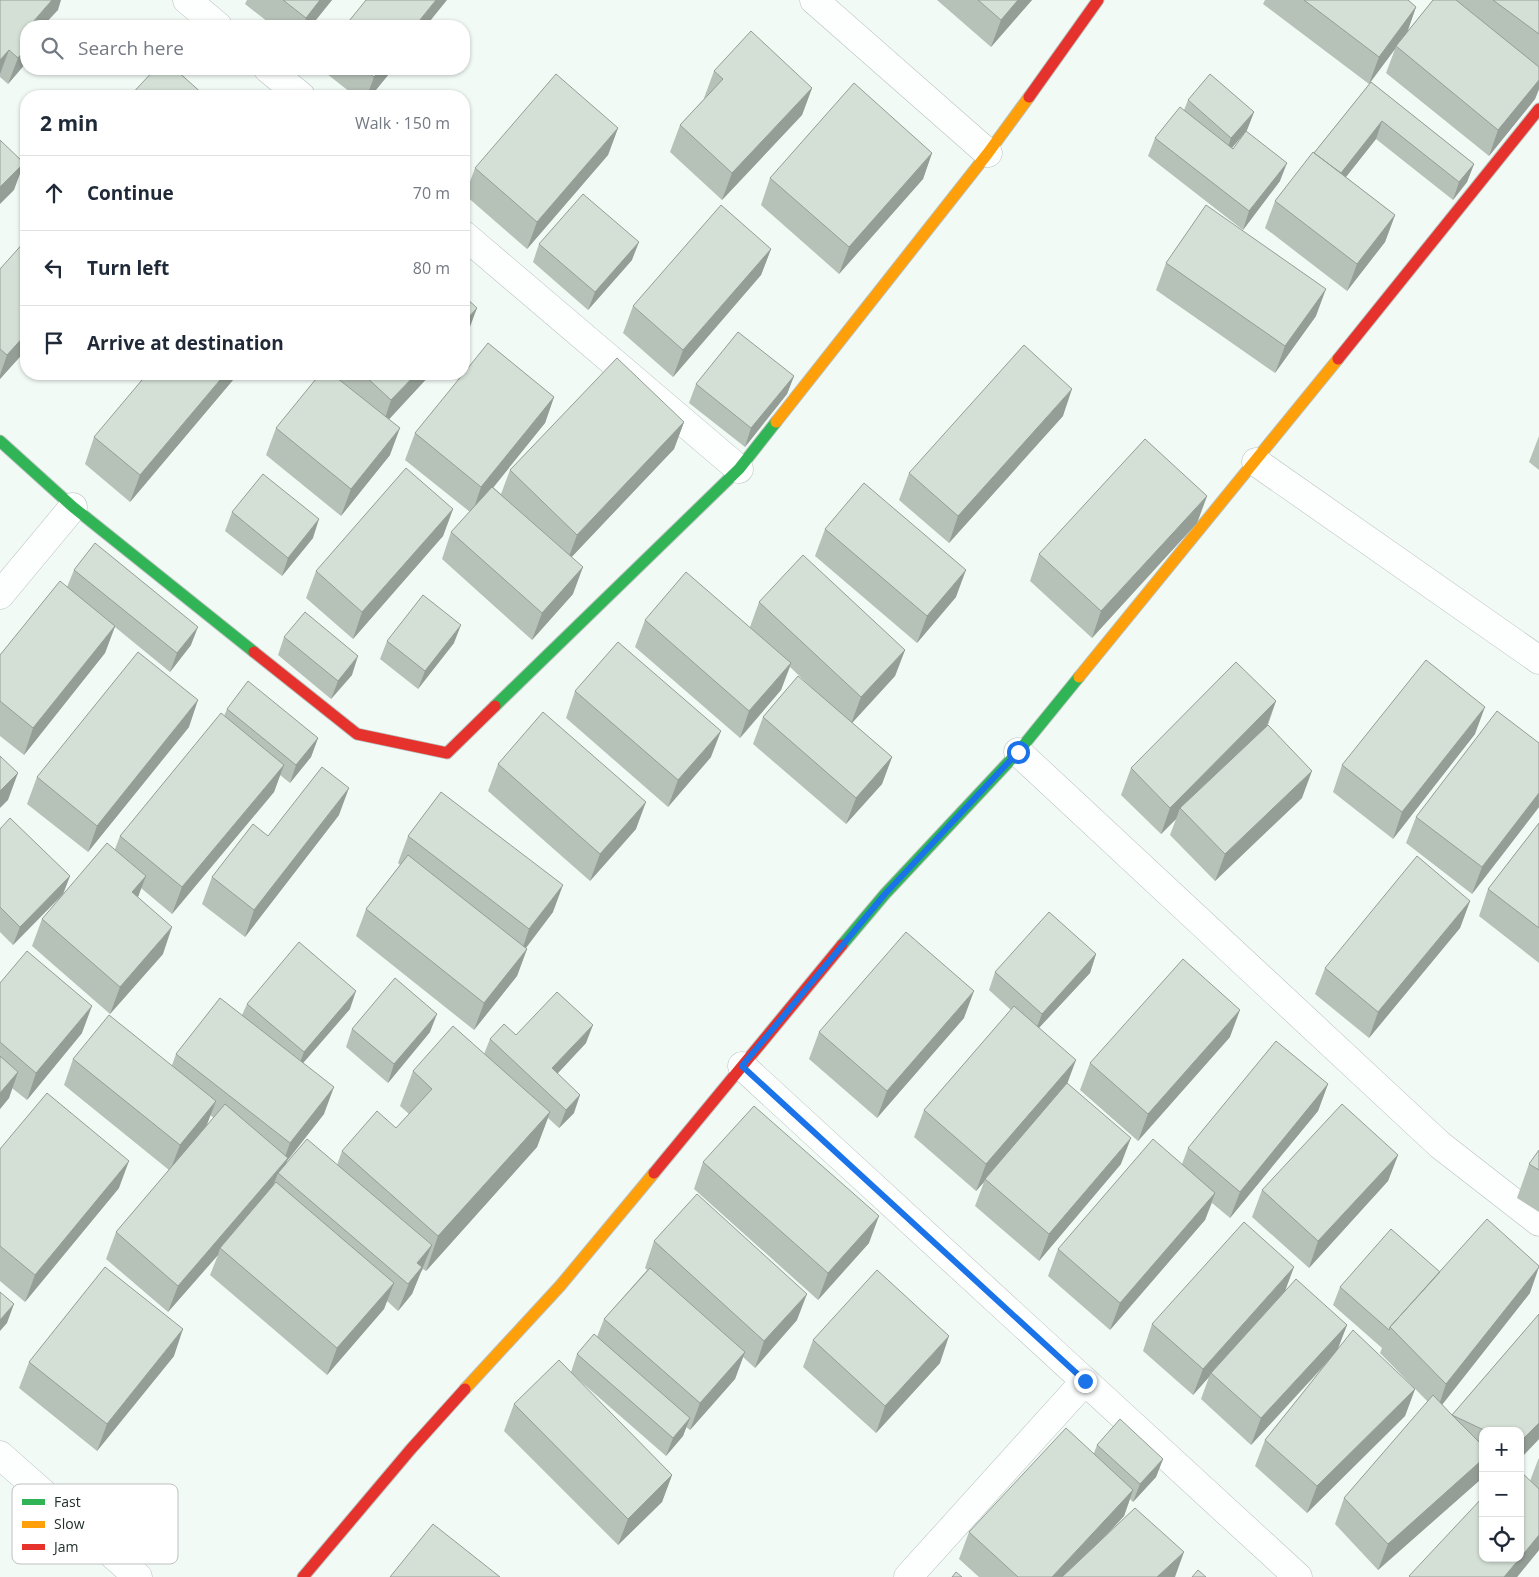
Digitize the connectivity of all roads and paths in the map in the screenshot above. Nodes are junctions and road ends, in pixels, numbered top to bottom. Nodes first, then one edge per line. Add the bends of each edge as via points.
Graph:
1 (187, 0) edge
2 (814, 0) edge
3 (1098, 0) edge
4 (211, 20) edge
5 (275, 75) edge
6 (294, 90) edge
7 (1539, 109) edge
8 (988, 153) junction
9 (470, 240) edge
10 (0, 441) edge
11 (1256, 462) junction
12 (739, 469) junction
13 (73, 507) junction
14 (0, 595) edge
15 (1539, 660) edge
16 (1018, 752) junction
17 (742, 1066) junction
18 (1539, 1222) edge
19 (1085, 1381) junction
20 (0, 1455) edge
21 (33, 1484) edge
22 (123, 1564) edge
23 (138, 1577) edge
24 (303, 1577) edge
25 (908, 1577) edge
26 (1298, 1577) edge

1 - 4 street
2 - 8 street
3 - 8 street
5 - 6 street
7 - 11 street
8 - 12 street
9 - 12 street
10 - 13 street
11 - 15 street
11 - 16 street
12 - 13 street via 447,753 357,734
13 - 14 street
16 - 17 street via 885,894
16 - 18 street via 1440,1145
17 - 19 street
17 - 24 street via 560,1286 411,1449
19 - 25 street
19 - 26 street
20 - 21 street
22 - 23 street

